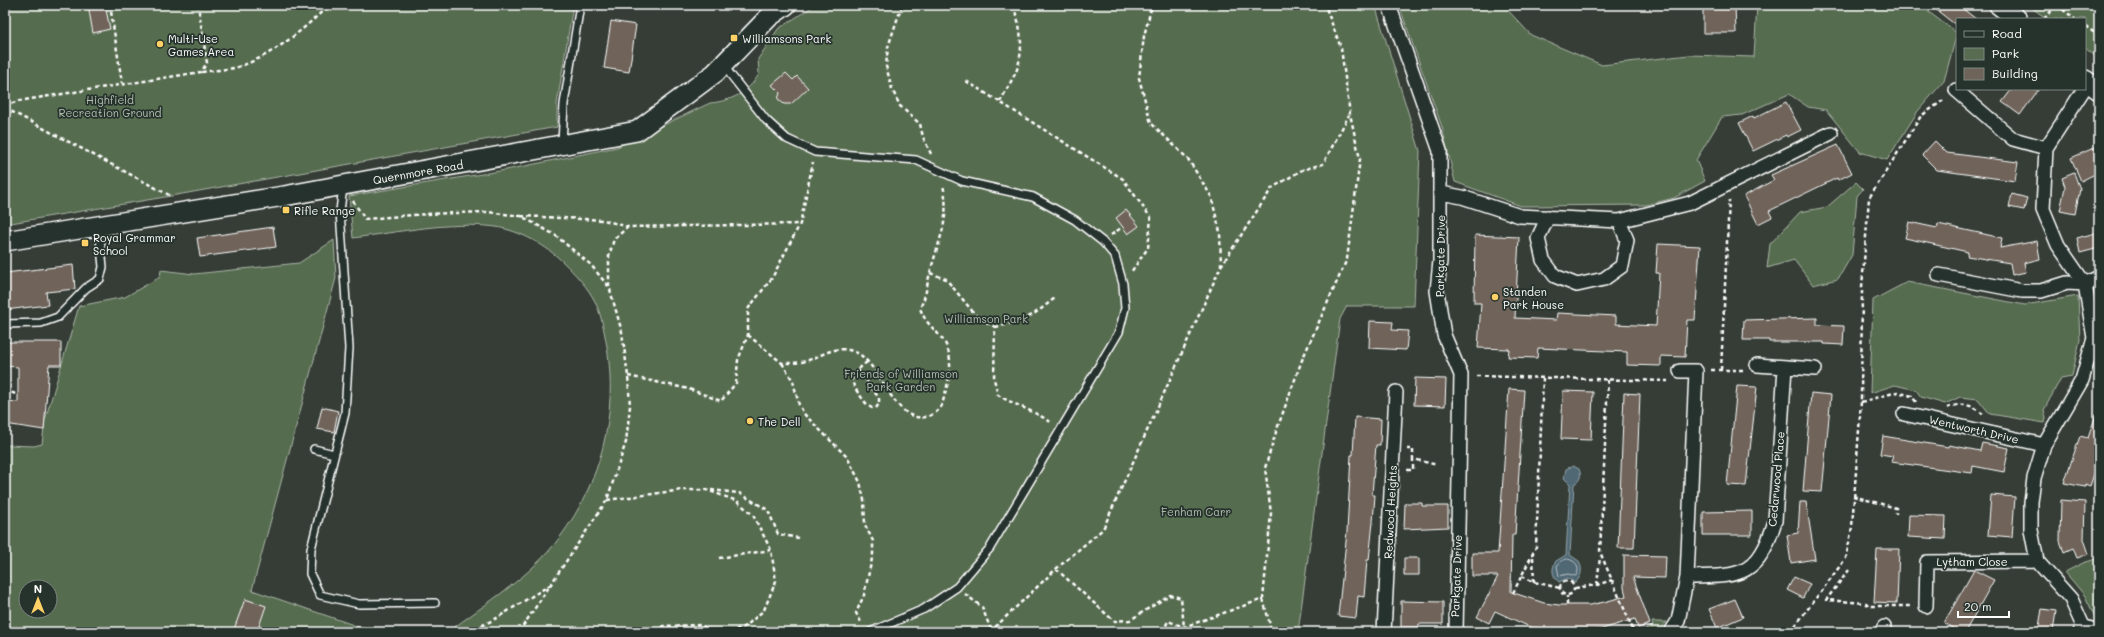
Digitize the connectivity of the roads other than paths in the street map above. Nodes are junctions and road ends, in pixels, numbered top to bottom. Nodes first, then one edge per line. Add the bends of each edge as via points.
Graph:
1 (580, 5) edge
2 (786, 5) edge
3 (1389, 5) edge
4 (1999, 5) edge
5 (2015, 18) edge
6 (723, 65) junction
7 (1956, 90) road end
8 (2085, 90) edge
9 (1831, 133) dead end
10 (562, 146) junction
11 (2046, 148) junction
12 (344, 185) junction
13 (1441, 193) junction
14 (1548, 217) junction
15 (1619, 221) junction
16 (99, 227) junction
17 (5, 241) edge
18 (1939, 275) dead end
19 (2099, 277) edge
20 (2085, 284) junction
21 (5, 324) edge
22 (1756, 365) road end
23 (1785, 367) junction
24 (1815, 369) dead end
25 (1680, 370) road end
26 (1396, 392) dead end
27 (1904, 414) dead end
28 (2044, 445) junction
29 (314, 449) dead end
30 (334, 454) junction
31 (2037, 561) junction
32 (1687, 577) junction
33 (435, 603) dead end
34 (1926, 606) road end
35 (2081, 629) edge
36 (870, 632) edge
37 (1384, 632) edge
38 (1456, 632) edge
39 (1671, 632) edge
40 (2099, 632) edge

1 - 10 lane via 564,104
2 - 6 street, Quernmore Road via 769,17
3 - 13 street, Parkgate Drive via 1440,151
4 - 5 street
6 - 10 street, Quernmore Road via 637,131
6 - 36 lane via 766,120 787,139 815,152 916,160 962,181 1033,197 1075,220 1103,242 1115,256 1123,284 1125,308 1118,332 990,548 957,587 924,609
7 - 11 street via 2013,139
8 - 11 street
9 - 15 street via 1690,203
10 - 12 street, Quernmore Road
11 - 20 street via 2043,209 2058,245
12 - 16 street, Quernmore Road
12 - 30 lane via 340,211 349,348 345,414
13 - 14 street via 1462,197 1520,216
13 - 38 street, Parkgate Drive via 1437,291 1444,335 1461,375 1454,619
14 - 15 street
14 - 15 street via 1538,238 1542,260 1555,276 1577,285 1604,279 1622,266 1627,240
16 - 17 street, Quernmore Road
16 - 21 lane via 103,267 100,279 86,288 58,317 41,323
18 - 20 street via 2022,291 2041,291 2068,284
19 - 20 street
20 - 28 street via 2094,338 2082,380
22 - 23 street
23 - 24 street
23 - 32 street, Cedarwood Place via 1775,521 1768,542 1758,561 1740,573 1725,577
25 - 32 street via 1696,371
26 - 37 street, Redwood Heights
27 - 28 street, Wentworth Drive
28 - 31 street via 2034,478 2031,502 2031,530
29 - 30 lane
30 - 33 lane via 311,549 310,574 320,595 359,604
31 - 34 street, Lytham Close via 1927,562
31 - 35 street via 2071,599
32 - 39 street via 1678,621
35 - 40 street

